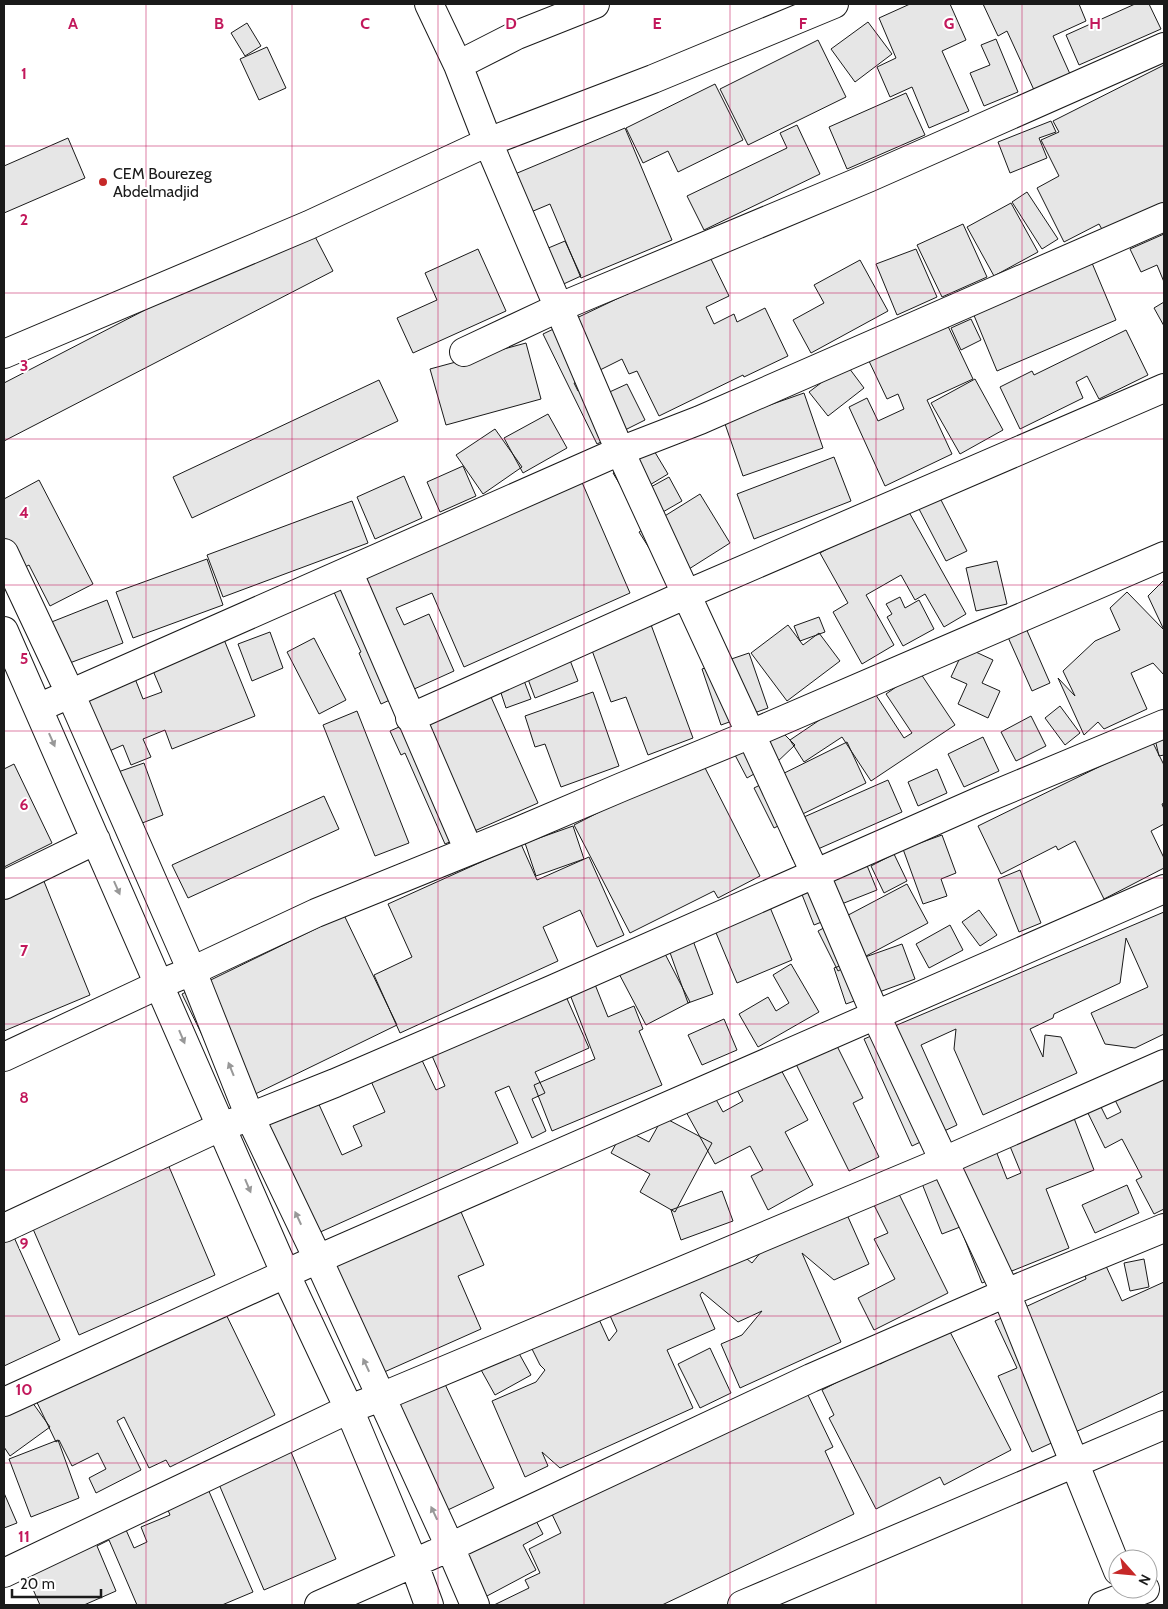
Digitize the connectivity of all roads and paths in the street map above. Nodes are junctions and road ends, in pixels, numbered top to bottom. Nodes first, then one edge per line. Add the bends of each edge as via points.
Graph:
1 (429, 4) edge
2 (594, 4) edge
3 (834, 4) edge
4 (1164, 47) edge
5 (458, 65) junction
6 (488, 142) junction
7 (1164, 217) edge
8 (560, 307) junction
9 (464, 352) dead end
10 (4, 354) edge
11 (1164, 388) edge
12 (620, 451) junction
13 (4, 553) edge
14 (1164, 556) edge
15 (348, 571) junction
16 (687, 594) junction
17 (6, 643) edge
18 (70, 693) junction
19 (38, 708) junction
20 (410, 718) junction
21 (1164, 724) edge
22 (751, 734) junction
23 (96, 840) junction
24 (469, 851) junction
25 (815, 873) junction
26 (4, 885) edge
27 (1164, 889) edge
28 (192, 971) junction
29 (160, 984) junction
30 (876, 1016) junction
31 (4, 1057) edge
32 (1164, 1064) edge
33 (250, 1117) junction
34 (222, 1126) junction
35 (944, 1161) junction
36 (4, 1228) edge
37 (1164, 1228) edge
38 (318, 1260) junction
39 (286, 1275) junction
40 (1006, 1293) junction
41 (381, 1397) junction
42 (4, 1402) edge
43 (349, 1409) junction
44 (1164, 1425) edge
45 (1076, 1464) junction
46 (450, 1547) junction
47 (1116, 1549) edge
48 (414, 1564) junction
49 (4, 1574) edge
50 (318, 1605) edge
51 (429, 1605) edge
52 (475, 1605) edge
53 (742, 1605) edge

1 - 5 street
2 - 5 street via 517,35
3 - 6 street via 653,80
4 - 8 street via 868,178
5 - 6 street
6 - 8 street
6 - 10 street via 309,225
7 - 12 street via 700,420
8 - 9 street
8 - 12 street
11 - 16 street
12 - 15 street
12 - 16 street
13 - 18 street
14 - 22 street
15 - 18 street
15 - 20 street
16 - 20 street
16 - 22 street
17 - 19 street
18 - 19 street
18 - 28 street
19 -> 23 street
20 - 24 street
21 - 25 street
22 - 24 street
22 - 25 street
23 - 26 street
23 -> 29 street
24 - 28 street via 316,913
25 - 30 street
25 - 33 street
27 - 30 street
28 - 29 street
33 -> 28 street
29 - 31 street
29 -> 34 street
30 - 35 street
30 - 38 street
32 - 35 street
33 - 34 street
38 -> 33 street
34 - 36 street
34 -> 39 street
35 - 40 street
35 - 41 street
37 - 40 street
38 - 39 street
41 -> 38 street
39 - 42 street
39 - 43 street
40 - 45 street
40 - 46 street via 812,1378
41 - 43 street
46 -> 41 street
43 - 48 street
43 - 49 street
44 - 45 street
45 - 47 street
45 - 53 street
46 - 48 street
46 - 52 street
48 - 50 street
48 - 51 street

